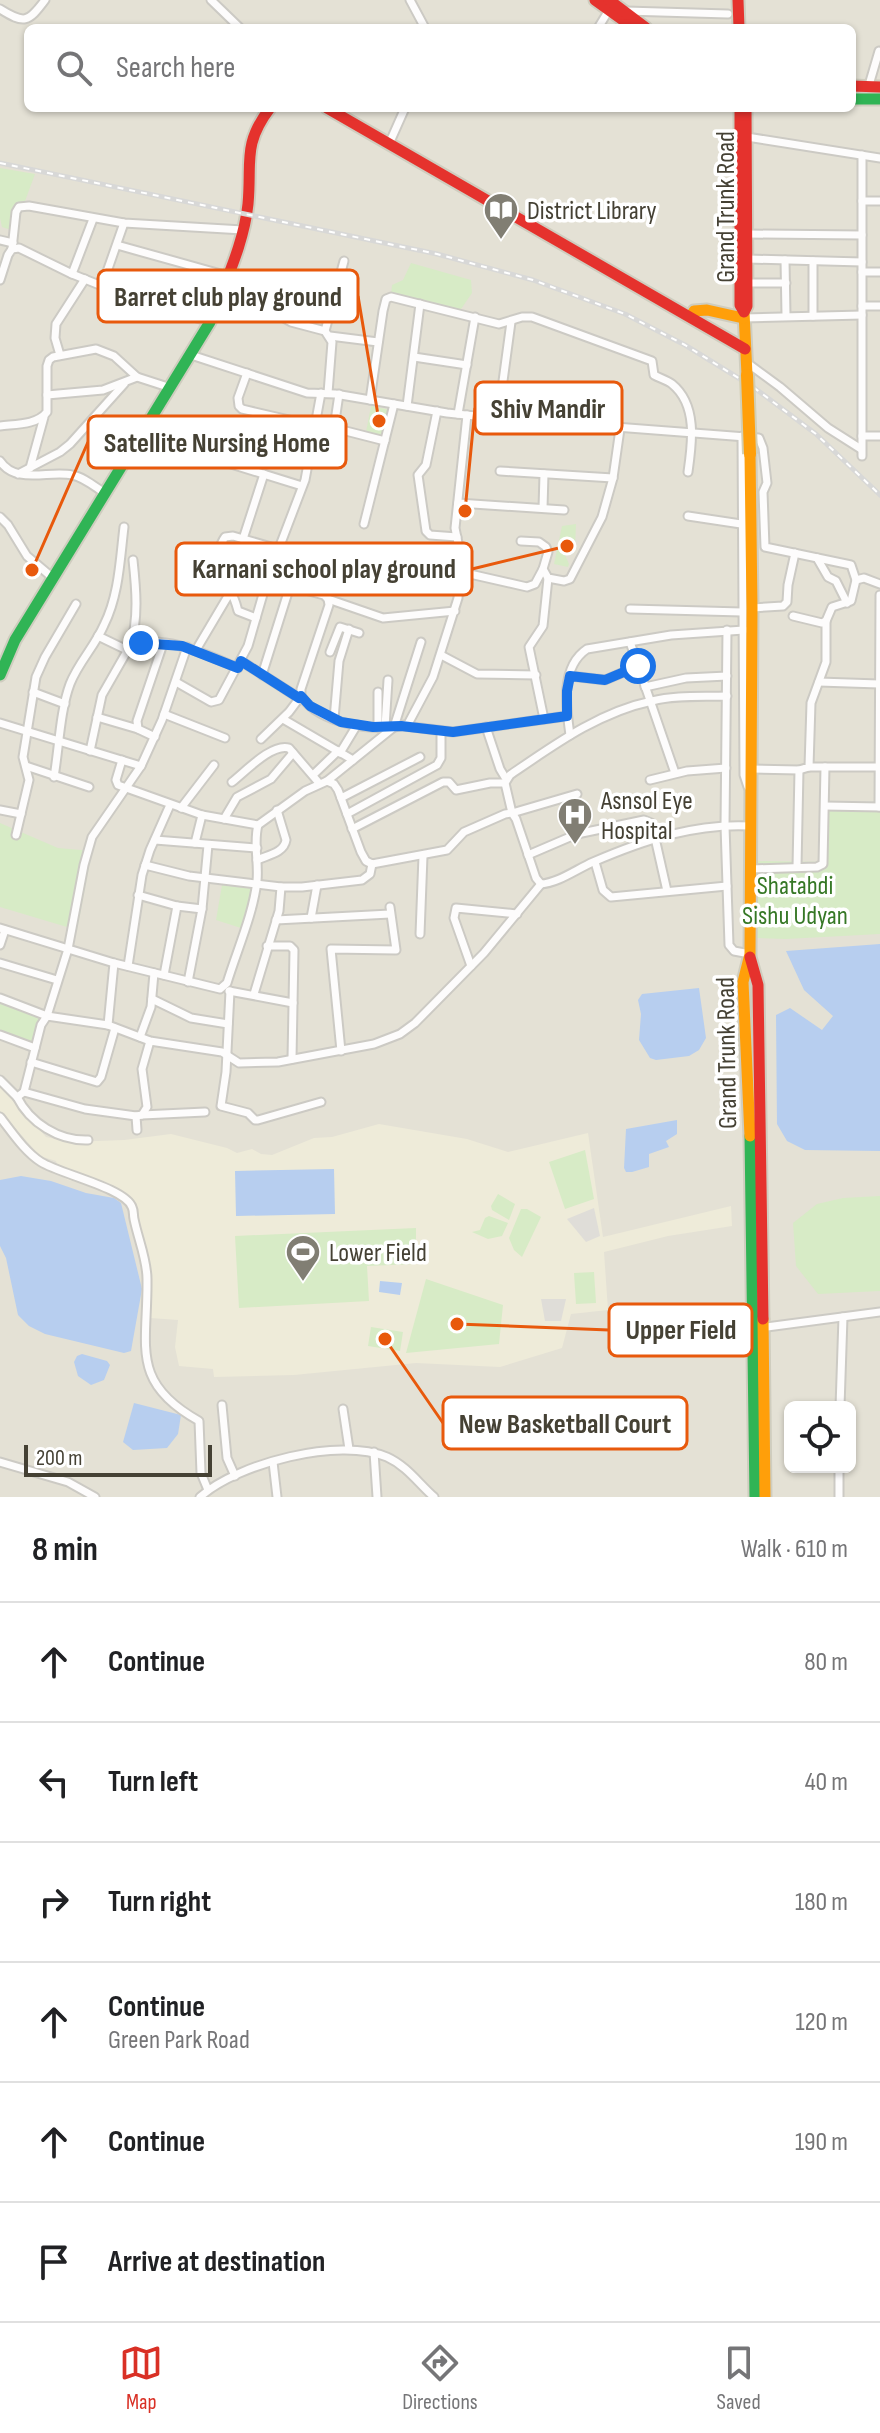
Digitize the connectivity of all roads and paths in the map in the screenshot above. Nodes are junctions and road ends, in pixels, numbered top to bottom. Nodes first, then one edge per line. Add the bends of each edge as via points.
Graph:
1 (45, 0) edge
2 (211, 0) edge
3 (410, 0) edge
4 (595, 0) edge
5 (648, 0) edge
6 (738, 0) edge
7 (609, 5) edge
8 (0, 9) edge
9 (624, 11) junction
10 (645, 12) junction
11 (728, 14) dead end
12 (236, 24) edge
13 (423, 24) edge
14 (600, 24) edge
15 (630, 24) edge
16 (641, 24) edge
17 (739, 24) edge
18 (879, 51) edge
19 (874, 86) edge
20 (856, 99) edge
21 (880, 99) edge
22 (267, 112) edge
23 (334, 112) edge
24 (403, 112) edge
25 (740, 112) edge
26 (746, 112) edge
27 (747, 137) junction
28 (389, 144) junction
29 (862, 155) junction
30 (880, 158) edge
31 (862, 201) junction
32 (880, 201) edge
33 (93, 219) junction
34 (124, 223) junction
35 (243, 230) junction
36 (748, 234) junction
37 (862, 235) junction
38 (0, 240) edge
39 (117, 245) junction
40 (13, 246) junction
41 (748, 259) junction
42 (785, 260) junction
43 (344, 261) dead end
44 (813, 261) junction
45 (862, 262) junction
46 (862, 272) junction
47 (880, 272) edge
48 (72, 274) junction
49 (85, 279) junction
50 (0, 280) edge
51 (226, 283) junction
52 (748, 283) junction
53 (786, 283) junction
54 (102, 286) junction
55 (420, 304) junction
56 (880, 306) edge
57 (862, 310) junction
58 (745, 312) junction
59 (786, 315) junction
60 (691, 316) junction
61 (813, 316) junction
62 (475, 317) junction
63 (210, 322) junction
64 (511, 322) junction
65 (328, 334) junction
66 (378, 342) junction
67 (60, 355) junction
68 (191, 355) junction
69 (414, 357) junction
70 (746, 364) junction
71 (467, 365) junction
72 (247, 373) junction
73 (137, 377) junction
74 (124, 384) junction
75 (171, 388) junction
76 (325, 393) junction
77 (339, 394) junction
78 (47, 395) junction
79 (370, 400) junction
80 (394, 404) junction
81 (407, 406) junction
82 (437, 411) junction
83 (462, 414) junction
84 (44, 417) junction
85 (498, 418) junction
86 (0, 426) edge
87 (315, 426) junction
88 (620, 429) junction
89 (691, 434) junction
90 (739, 435) junction
91 (141, 436) junction
92 (862, 436) junction
93 (880, 436) edge
94 (385, 441) junction
95 (0, 461) edge
96 (30, 468) junction
97 (500, 471) dead end
98 (688, 472) dead end
99 (18, 474) junction
100 (264, 474) junction
101 (544, 474) junction
102 (613, 478) junction
103 (302, 486) junction
104 (106, 494) junction
105 (458, 503) junction
106 (543, 508) junction
107 (564, 510) dead end
108 (688, 516) dead end
109 (0, 517) edge
110 (364, 524) dead end
111 (741, 524) junction
112 (124, 527) dead end
113 (457, 537) junction
114 (243, 539) junction
115 (521, 541) dead end
116 (278, 549) junction
117 (795, 553) junction
118 (195, 554) dead end
119 (817, 558) junction
120 (133, 560) dead end
121 (543, 569) junction
122 (461, 572) junction
123 (53, 578) junction
124 (548, 578) junction
125 (267, 579) junction
126 (856, 580) junction
127 (880, 584) edge
128 (290, 586) junction
129 (231, 591) junction
130 (880, 595) edge
131 (328, 599) junction
132 (847, 603) junction
133 (76, 604) dead end
134 (630, 609) dead end
135 (747, 610) junction
136 (455, 611) junction
137 (793, 616) dead end
138 (256, 618) junction
139 (826, 621) junction
140 (349, 629) junction
141 (727, 630) junction
142 (744, 630) junction
143 (359, 633) dead end
144 (98, 636) junction
145 (421, 642) dead end
146 (630, 642) junction
147 (163, 644) junction
148 (187, 647) junction
149 (129, 648) junction
150 (315, 648) junction
151 (196, 650) junction
152 (330, 652) junction
153 (441, 655) junction
154 (341, 656) junction
155 (240, 664) junction
156 (638, 666) junction
157 (0, 675) edge
158 (262, 675) junction
159 (536, 675) junction
160 (570, 676) junction
161 (727, 676) junction
162 (388, 680) dead end
163 (176, 682) junction
164 (819, 682) junction
165 (879, 684) edge
166 (645, 687) junction
167 (33, 692) junction
168 (378, 692) dead end
169 (727, 696) junction
170 (300, 697) junction
171 (651, 701) junction
172 (65, 704) junction
173 (164, 714) junction
174 (567, 716) junction
175 (97, 717) junction
176 (283, 719) junction
177 (334, 719) junction
178 (544, 719) junction
179 (0, 723) edge
180 (357, 725) junction
181 (390, 727) junction
182 (486, 727) junction
183 (138, 729) junction
184 (28, 732) junction
185 (441, 732) junction
186 (570, 735) junction
187 (155, 737) junction
188 (225, 738) dead end
189 (261, 739) dead end
190 (60, 742) junction
191 (90, 751) junction
192 (339, 752) junction
193 (293, 753) junction
194 (420, 757) dead end
195 (726, 758) junction
196 (122, 760) junction
197 (353, 760) junction
198 (748, 764) junction
199 (214, 765) dead end
200 (26, 766) junction
201 (141, 766) junction
202 (809, 767) junction
203 (825, 767) junction
204 (878, 767) junction
205 (726, 768) junction
206 (799, 770) junction
207 (675, 773) junction
208 (313, 775) junction
209 (54, 777) junction
210 (650, 780) dead end
211 (506, 781) junction
212 (232, 782) dead end
213 (323, 782) junction
214 (89, 787) dead end
215 (127, 789) junction
216 (577, 794) dead end
217 (341, 798) junction
218 (170, 805) junction
219 (825, 806) junction
220 (880, 807) edge
221 (181, 808) junction
222 (0, 810) edge
223 (277, 810) junction
224 (512, 813) junction
225 (21, 814) junction
226 (347, 814) junction
227 (202, 815) junction
228 (224, 819) junction
229 (258, 825) junction
230 (725, 826) junction
231 (751, 826) junction
232 (352, 829) junction
233 (16, 835) dead end
234 (658, 838) junction
235 (155, 840) junction
236 (195, 843) junction
237 (208, 845) junction
238 (257, 848) junction
239 (528, 855) junction
240 (423, 856) junction
241 (257, 860) junction
242 (595, 862) junction
243 (372, 864) junction
244 (145, 865) junction
245 (797, 867) junction
246 (750, 869) junction
247 (205, 879) junction
248 (257, 883) junction
249 (541, 884) junction
250 (317, 885) junction
251 (727, 886) junction
252 (281, 887) junction
253 (667, 891) junction
254 (138, 895) junction
255 (177, 906) junction
256 (202, 909) junction
257 (517, 914) junction
258 (311, 918) junction
259 (276, 920) junction
260 (2, 929) edge
261 (420, 934) dead end
262 (0, 945) edge
263 (267, 946) junction
264 (68, 949) junction
265 (750, 954) junction
266 (0, 963) edge
267 (114, 963) junction
268 (128, 966) junction
269 (471, 966) junction
270 (154, 973) junction
271 (164, 975) junction
272 (57, 980) junction
273 (188, 982) junction
274 (220, 989) junction
275 (230, 991) junction
276 (254, 994) junction
277 (0, 998) edge
278 (152, 999) junction
279 (293, 1003) junction
280 (47, 1016) junction
281 (228, 1024) junction
282 (112, 1026) junction
283 (0, 1035) edge
284 (140, 1037) junction
285 (150, 1041) junction
286 (35, 1048) junction
287 (341, 1051) junction
288 (227, 1055) junction
289 (292, 1059) junction
290 (31, 1062) junction
291 (0, 1080) edge
292 (20, 1095) junction
293 (321, 1102) dead end
294 (205, 1112) dead end
295 (159, 1114) junction
296 (139, 1116) junction
297 (0, 1117) edge
298 (160, 1124) dead end
299 (8, 1126) junction
300 (137, 1130) dead end
301 (0, 1133) edge
302 (88, 1140) dead end
303 (880, 1312) edge
304 (843, 1317) junction
305 (758, 1328) junction
306 (840, 1401) edge
307 (222, 1405) dead end
308 (343, 1409) dead end
309 (349, 1449) junction
310 (374, 1452) junction
311 (0, 1462) edge
312 (273, 1462) junction
313 (839, 1473) edge
314 (235, 1476) junction
315 (208, 1490) junction
316 (95, 1497) edge
317 (200, 1497) edge
318 (277, 1497) edge
319 (377, 1497) edge
320 (434, 1497) edge
321 (755, 1497) edge
322 (765, 1497) edge
323 (839, 1497) edge

1 - 8 street via 25,20
2 - 12 street
3 - 13 street
4 - 7 main road
5 - 10 street
6 - 17 main road
7 - 9 main road
7 - 14 street
7 - 15 main road
9 - 10 street
9 - 16 main road
10 - 11 street
18 - 19 street
20 - 21 main road
22 - 35 main road via 250,142
23 - 28 main road
24 - 28 street
25 - 58 main road, Grand Trunk Road
26 - 27 main road, Grand Trunk Road
27 - 29 street
27 - 36 main road, Grand Trunk Road
28 - 60 main road
29 - 30 street
29 - 31 street
31 - 32 street
31 - 37 street
33 - 34 street
33 - 40 street via 19,207
33 - 48 street
34 - 35 street
34 - 39 street
35 - 51 main road
36 - 37 street
36 - 41 main road, Grand Trunk Road
37 - 45 street
38 - 40 street
39 - 51 street
39 - 54 street
40 - 48 street
40 - 50 street
41 - 42 street
41 - 52 main road, Grand Trunk Road
42 - 44 street
42 - 53 street
43 - 65 street
44 - 45 street
44 - 61 street
45 - 46 street
46 - 47 street
46 - 57 street
48 - 49 street
49 - 54 street
49 - 67 street via 56,324
51 - 63 main road
51 - 65 street via 291,322
52 - 53 street
52 - 58 main road, Grand Trunk Road
53 - 59 street
54 - 63 street
55 - 62 street
55 - 66 street via 386,299
55 - 69 street
56 - 57 street
57 - 61 street
57 - 92 street
58 - 59 street
58 - 60 main road via 701,310
58 - 70 main road, Grand Trunk Road
59 - 61 street
60 - 70 main road
62 - 64 street
62 - 71 street
63 - 68 main road
64 - 85 street
64 - 89 street via 532,317 649,359 654,375 673,385 687,407
65 - 66 street
65 - 76 street via 332,342
66 - 79 street
67 - 73 street via 96,349 114,356
67 - 78 street via 47,366
68 - 72 street
68 - 75 main road
69 - 71 street
69 - 81 street
70 - 92 street via 862,452
70 - 135 main road, Grand Trunk Road, bridge
71 - 83 street
72 - 76 street via 307,393
72 - 87 street via 237,402 242,409
73 - 74 street
73 - 75 street
74 - 78 street
74 - 96 street via 70,444
75 - 91 main road
76 - 77 street
76 - 87 street
77 - 79 street
77 - 94 street via 338,429
78 - 84 street
79 - 80 street
80 - 81 street
80 - 94 street
81 - 82 street
82 - 83 street
82 - 113 street via 418,488 426,531
83 - 85 street
83 - 105 street
84 - 86 street
84 - 96 street
85 - 88 street
87 - 103 street
88 - 89 street
88 - 102 street
89 - 90 street
89 - 98 street
90 - 111 street
90 - 117 street via 759,438 763,448 765,547
91 - 100 street
91 - 104 main road
92 - 93 street
94 - 110 street
95 - 99 street
96 - 99 street
97 - 101 street
99 - 104 street via 71,474
100 - 103 street
100 - 114 street
101 - 102 street
101 - 106 street
102 - 124 street via 597,530 573,575 564,581
103 - 116 street
104 - 123 main road
105 - 106 street
105 - 113 street
106 - 107 street
108 - 111 street
109 - 123 street via 27,556
111 - 135 street
112 - 144 street via 116,590
113 - 122 street
114 - 116 street
114 - 125 street via 225,537 218,563
115 - 121 street via 546,547
116 - 125 street
117 - 119 street
117 - 135 street via 787,602
118 - 129 street via 207,579
119 - 126 street via 851,565
119 - 132 street
120 - 149 street via 136,606
121 - 122 street via 527,587
121 - 124 street
122 - 136 street
123 - 157 main road
124 - 159 street via 543,626 529,647
125 - 128 street
125 - 138 street
126 - 127 street
126 - 132 street
128 - 131 street
128 - 158 street
129 - 138 street via 238,611
129 - 151 street
130 - 165 street
131 - 136 street via 377,617
131 - 150 street
132 - 139 street via 832,607
133 - 167 street via 40,666
134 - 135 street
135 - 142 street
135 - 198 main road, Grand Trunk Road
136 - 153 street
137 - 139 street
138 - 155 street
139 - 164 street via 826,662
140 - 143 street
140 - 152 street via 338,629
140 - 154 street
141 - 142 street
141 - 146 street
141 - 161 street
142 - 198 street
144 - 149 street
144 - 172 street via 74,676
145 - 181 street
146 - 156 street
146 - 160 street via 587,649 574,662
147 - 148 street
147 - 149 street
147 - 183 street
148 - 151 street
148 - 163 street
149 - 175 street via 107,684
150 - 152 street
150 - 170 street
151 - 155 street
152 - 154 street
153 - 159 street via 477,674
153 - 181 street via 412,719
154 - 177 street
155 - 158 street
155 - 163 street via 216,702
156 - 160 street via 605,680
156 - 166 street
158 - 170 street
159 - 178 street
160 - 174 street
161 - 166 street
161 - 169 street
162 - 181 street
163 - 173 street
164 - 165 street
164 - 202 street via 811,703
165 - 204 street
166 - 171 street
167 - 172 street
167 - 184 street
168 - 181 street
169 - 171 street
169 - 195 street
170 - 176 street
170 - 177 street
171 - 186 street
171 - 207 street
172 - 190 street
173 - 187 street
173 - 188 street
174 - 178 street
174 - 186 street
175 - 183 street
175 - 191 street
176 - 189 street
176 - 192 street
177 - 180 street
178 - 182 street
179 - 184 street
180 - 181 street
180 - 192 street
181 - 185 street
181 - 197 street
182 - 185 street
182 - 211 street
183 - 187 street
184 - 190 street
184 - 200 street
185 - 226 street via 437,765
186 - 211 street
187 - 201 street
190 - 191 street
190 - 209 street
191 - 196 street
192 - 197 street
192 - 208 street
193 - 208 street
193 - 212 street via 284,746 275,748
193 - 228 street via 271,779 237,797
194 - 217 street
195 - 198 street
195 - 205 street
196 - 201 street
196 - 215 street via 116,780
197 - 213 street
198 - 206 street
198 - 231 main road, Grand Trunk Road
199 - 221 street
200 - 209 street
200 - 225 street via 29,780
201 - 215 street
202 - 203 street
202 - 206 street
203 - 204 street
203 - 219 street
204 - 220 street
205 - 207 street
205 - 230 street
206 - 245 street
207 - 210 street
208 - 213 street
209 - 214 street
211 - 224 street
211 - 232 street via 456,790 443,782
213 - 217 street via 334,784
213 - 223 street
215 - 218 street
215 - 264 street via 89,846
216 - 224 street
217 - 226 street
218 - 221 street
218 - 235 street
219 - 220 street
219 - 245 street via 823,864
221 - 227 street
222 - 225 street
223 - 229 street
223 - 241 street via 285,845
224 - 239 street
224 - 240 street via 464,832 447,850
225 - 233 street
226 - 232 street
227 - 228 street
227 - 236 street
228 - 229 street
229 - 238 street
230 - 231 street
230 - 234 street
230 - 251 street
231 - 246 main road, Grand Trunk Road
232 - 243 street
234 - 239 street via 644,820 577,834
234 - 242 street
234 - 253 street
235 - 236 street
235 - 244 street
236 - 237 street
237 - 238 street
237 - 247 street
238 - 241 street
239 - 249 street
240 - 243 street
240 - 261 street
241 - 248 street
242 - 249 street
242 - 253 street via 603,890 611,897
243 - 250 street via 362,880
244 - 247 street
244 - 254 street
245 - 246 street
246 - 265 main road, Grand Trunk Road
247 - 248 street
247 - 256 street
248 - 252 street
248 - 274 street via 227,983
249 - 257 street
250 - 252 street
250 - 258 street
251 - 253 street
251 - 265 street via 729,945
252 - 259 street
254 - 255 street
254 - 268 street
255 - 256 street
255 - 271 street
256 - 273 street
257 - 269 street
257 - 269 street via 456,908 454,918
258 - 259 street
258 - 287 street via 390,911 396,950 331,949
259 - 263 street
260 - 262 street
260 - 264 street
263 - 276 street
263 - 279 street via 294,950
264 - 267 street
264 - 272 street
265 - 305 main road, Grand Trunk Road via 743,982
266 - 272 street
267 - 268 street
267 - 282 street
268 - 270 street
269 - 287 street via 409,1028 387,1040
270 - 271 street
270 - 278 street
271 - 273 street
272 - 280 street
273 - 274 street
274 - 275 street
275 - 276 street
275 - 281 street
276 - 279 street
277 - 280 street
278 - 281 street via 191,1018
278 - 284 street
279 - 289 street
280 - 282 street
280 - 286 street
281 - 288 street
282 - 284 street
282 - 290 street via 97,1082
283 - 286 street
284 - 285 street
285 - 288 street
285 - 296 street via 142,1069 147,1107
286 - 290 street
287 - 289 street
288 - 289 street via 239,1063
288 - 293 street via 220,1103 224,1108 258,1120
290 - 292 street
291 - 292 street
292 - 296 street
292 - 302 street via 27,1113 43,1127
294 - 295 street
295 - 296 street
295 - 298 street
296 - 300 street
297 - 299 street
299 - 301 street
299 - 315 street via 43,1163 121,1195 132,1205 148,1275 146,1362 154,1384 199,1421 201,1473
303 - 304 street
304 - 305 street
304 - 306 street
305 - 321 main road, Grand Trunk Road
305 - 322 main road
307 - 314 street via 227,1458
308 - 309 street
309 - 310 street
309 - 312 street
310 - 319 street
310 - 320 street via 400,1464
311 - 316 street via 68,1482
312 - 314 street
312 - 318 street
313 - 323 street
314 - 315 street
315 - 317 street

